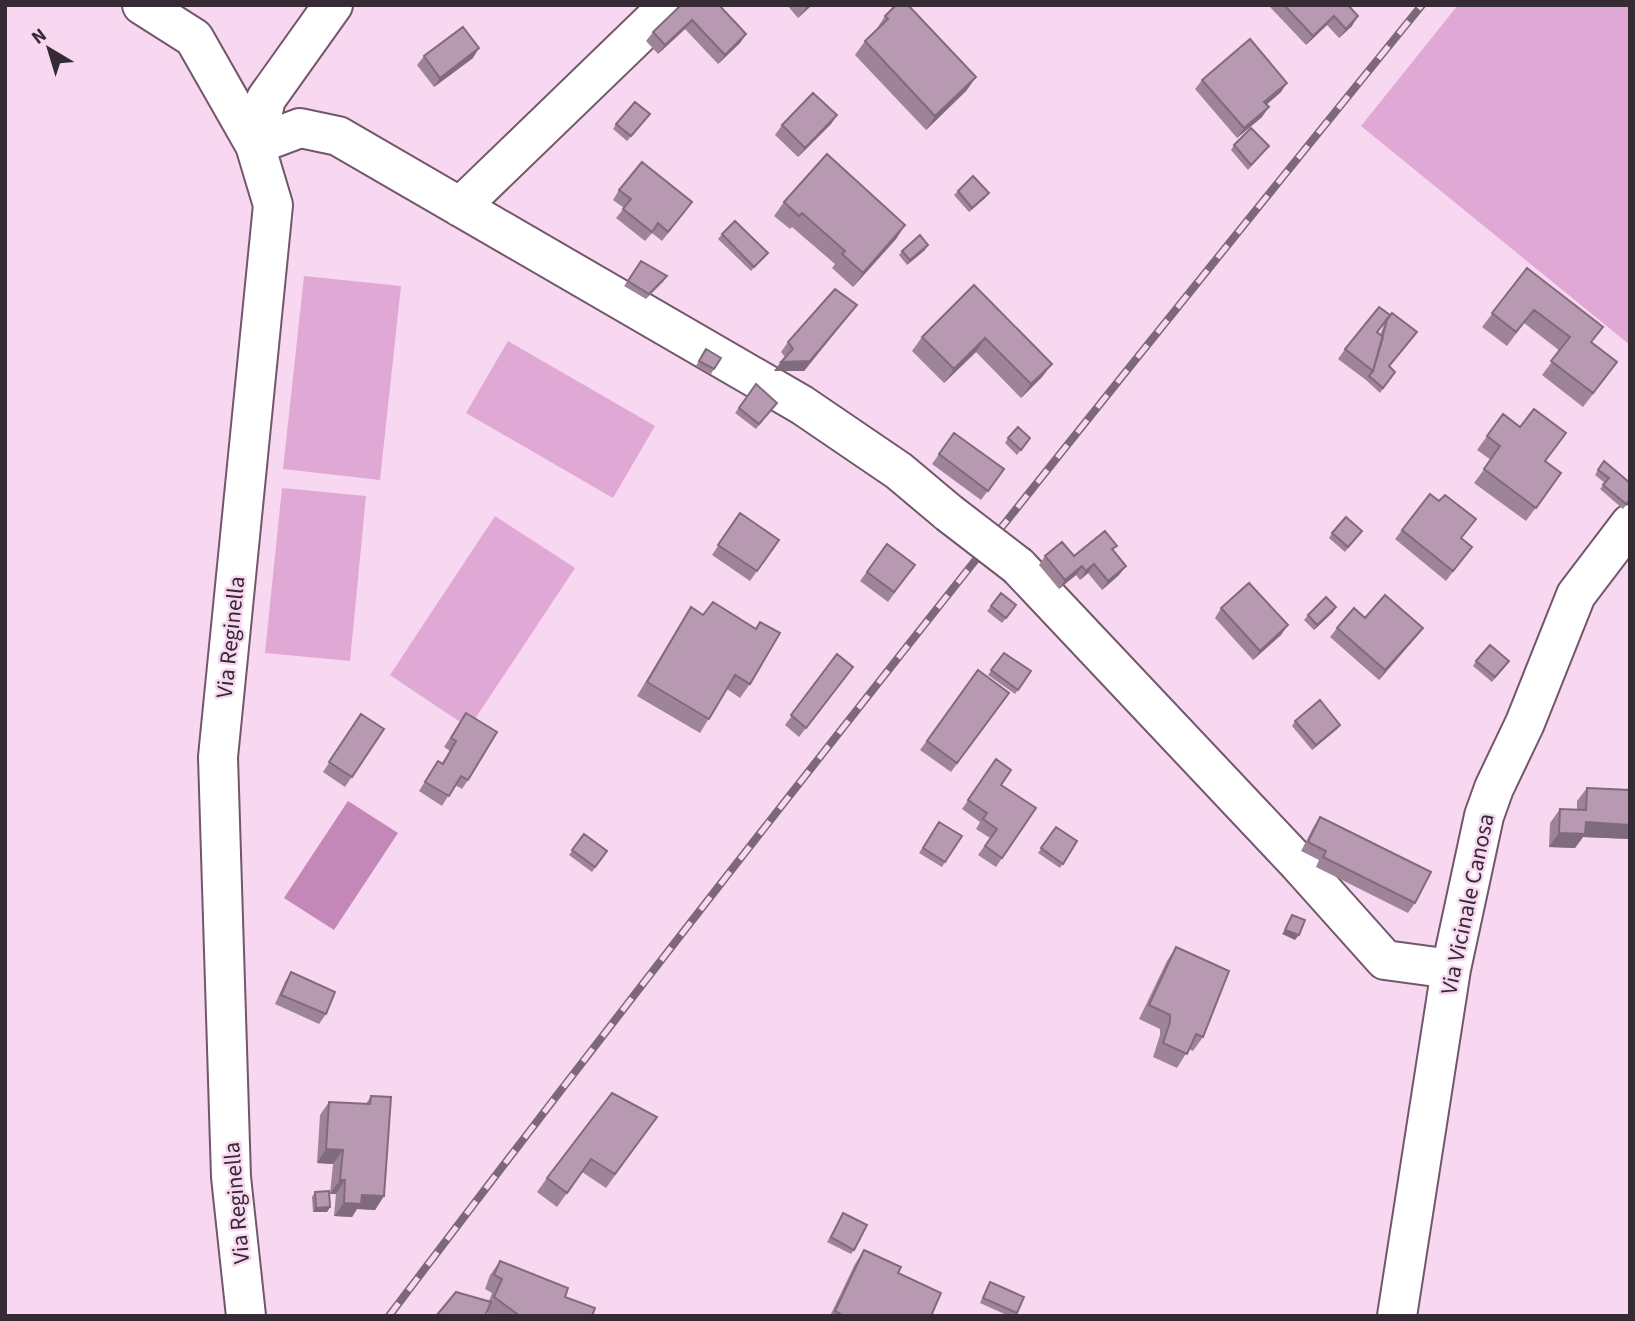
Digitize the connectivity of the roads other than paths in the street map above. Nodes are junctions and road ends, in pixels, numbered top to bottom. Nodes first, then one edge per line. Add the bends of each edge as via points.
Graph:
1 (142, 5) edge
2 (333, 5) edge
3 (669, 5) edge
4 (255, 145) junction
5 (460, 207) junction
6 (1630, 524) edge
7 (1451, 970) junction
8 (246, 1316) edge
9 (1397, 1316) edge

1 - 4 street, Via Reginella via 194,38
2 - 4 street via 267,99
3 - 5 street
4 - 5 street via 300,128 338,136
4 - 8 street, Via Reginella via 273,205 218,757 231,1177
5 - 7 street, bridge via 802,405 899,471 1018,566 1385,960
6 - 7 street, Via Vicinale Canosa via 1576,595 1494,788
7 - 9 street, Via Vicinale Canosa

